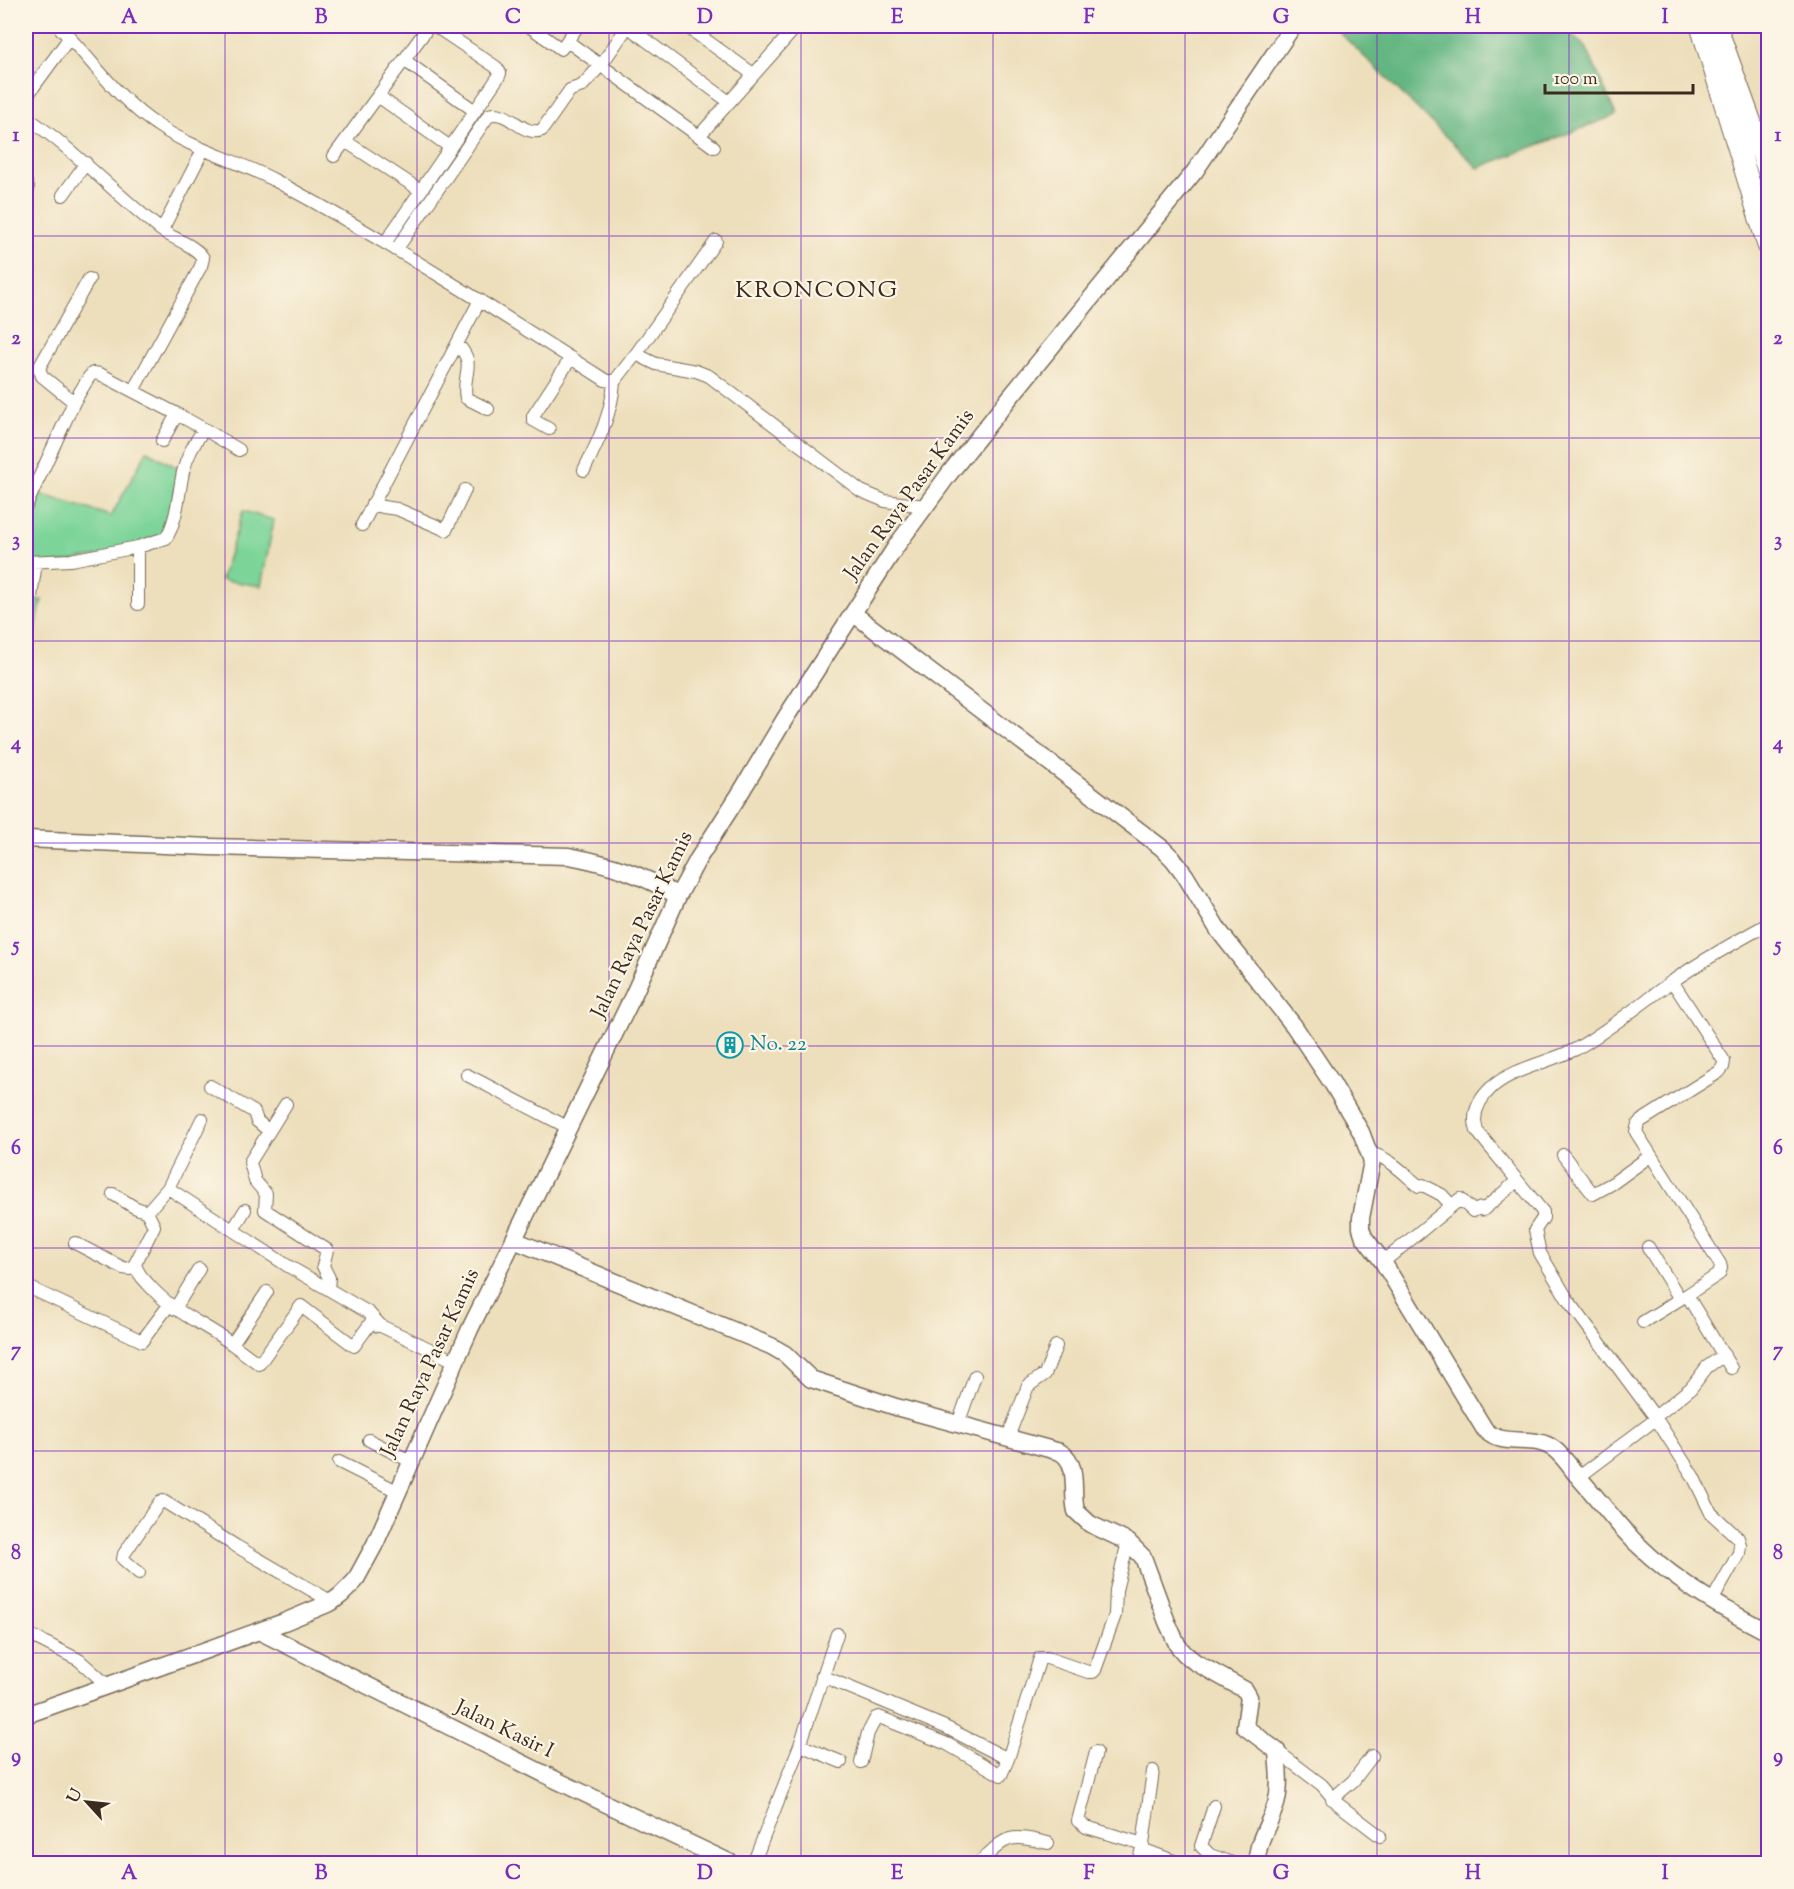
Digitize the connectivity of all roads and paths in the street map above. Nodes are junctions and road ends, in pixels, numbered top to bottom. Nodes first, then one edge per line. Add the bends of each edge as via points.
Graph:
1 (58, 26) edge
2 (429, 26) edge
3 (435, 26) edge
4 (529, 26) edge
5 (578, 26) edge
6 (627, 26) edge
7 (686, 26) edge
8 (797, 26) edge
9 (1293, 26) edge
10 (1701, 26) edge
11 (1716, 26) edge
12 (70, 37) junction
13 (567, 41) junction
14 (404, 60) junction
15 (601, 65) junction
16 (753, 74) junction
17 (378, 96) junction
18 (26, 97) edge
19 (728, 101) junction
20 (475, 111) junction
21 (26, 117) edge
22 (1753, 135) edge
23 (699, 136) junction
24 (345, 141) junction
25 (450, 147) junction
26 (714, 147) dead end
27 (203, 150) junction
28 (334, 156) dead end
29 (86, 163) junction
30 (1768, 170) edge
31 (26, 182) edge
32 (420, 190) junction
33 (63, 195) dead end
34 (26, 200) edge
35 (162, 230) junction
36 (716, 241) dead end
37 (385, 243) junction
38 (1768, 245) edge
39 (396, 250) junction
40 (88, 279) dead end
41 (480, 300) junction
42 (457, 344) junction
43 (636, 354) junction
44 (571, 358) junction
45 (614, 382) junction
46 (133, 391) junction
47 (74, 402) junction
48 (488, 410) dead end
49 (177, 414) junction
50 (204, 429) junction
51 (549, 429) dead end
52 (162, 441) dead end
53 (239, 450) dead end
54 (584, 470) dead end
55 (465, 490) dead end
56 (372, 504) junction
57 (26, 506) edge
58 (925, 506) junction
59 (362, 525) dead end
60 (138, 547) junction
61 (31, 562) edge
62 (31, 597) dead end
63 (138, 604) dead end
64 (854, 614) junction
65 (26, 839) edge
66 (678, 896) junction
67 (1768, 924) edge
68 (1672, 981) junction
69 (467, 1075) dead end
70 (210, 1086) dead end
71 (286, 1104) dead end
72 (202, 1119) dead end
73 (569, 1128) junction
74 (269, 1131) junction
75 (1370, 1153) junction
76 (1563, 1155) dead end
77 (1650, 1156) junction
78 (1517, 1181) junction
79 (168, 1188) junction
80 (113, 1194) dead end
81 (1450, 1205) junction
82 (245, 1210) dead end
83 (147, 1212) junction
84 (233, 1230) junction
85 (514, 1240) junction
86 (75, 1243) dead end
87 (1648, 1247) dead end
88 (1383, 1262) junction
89 (135, 1264) junction
90 (199, 1269) dead end
91 (26, 1286) edge
92 (328, 1289) junction
93 (267, 1292) dead end
94 (1684, 1297) junction
95 (172, 1307) junction
96 (1643, 1322) dead end
97 (232, 1344) junction
98 (1056, 1346) dead end
99 (1724, 1355) junction
100 (456, 1363) junction
101 (1731, 1368) dead end
102 (975, 1376) dead end
103 (1656, 1418) junction
104 (958, 1424) junction
105 (1008, 1437) junction
106 (369, 1440) dead end
107 (410, 1461) junction
108 (339, 1462) dead end
109 (1579, 1477) junction
110 (397, 1491) junction
111 (1128, 1542) junction
112 (140, 1573) dead end
113 (1712, 1601) junction
114 (332, 1602) junction
115 (259, 1631) junction
116 (1768, 1632) edge
117 (26, 1633) edge
118 (837, 1634) dead end
119 (822, 1676) junction
120 (107, 1685) junction
121 (26, 1715) edge
122 (800, 1745) junction
123 (1277, 1751) junction
124 (1096, 1752) dead end
125 (1372, 1756) dead end
126 (1008, 1759) junction
127 (842, 1762) dead end
128 (861, 1762) dead end
129 (1153, 1770) dead end
130 (1332, 1799) junction
131 (1214, 1806) dead end
132 (1380, 1836) dead end
133 (1048, 1843) dead end
134 (1143, 1847) junction
135 (1209, 1859) edge
136 (733, 1863) edge
137 (753, 1863) edge
138 (978, 1863) edge
139 (1138, 1863) edge
140 (1182, 1863) edge
141 (1235, 1863) edge
142 (1257, 1863) edge

1 - 12 street
2 - 14 street
3 - 20 street via 500,73
4 - 13 street via 561,50
5 - 13 street
6 - 15 street
6 - 19 street
7 - 16 street
8 - 16 street
9 - 58 street, Jalan Raya Pasar Kamis via 1195,171
10 - 22 highway
11 - 22 highway
12 - 18 street
12 - 27 street via 132,105 156,125
13 - 15 street
14 - 17 street
14 - 20 street
15 - 23 street
15 - 39 street via 582,86 570,90 540,132 530,131 501,115 489,115
16 - 19 street
17 - 24 street
17 - 25 street
19 - 23 street
20 - 25 street
21 - 29 street
22 - 30 highway
22 - 38 highway
23 - 26 street
24 - 28 street
24 - 32 street
25 - 32 street
27 - 35 street
27 - 37 street via 273,179
29 - 33 street
29 - 35 street
31 - 34 street
32 - 37 street
35 - 46 street via 201,254 203,262
36 - 43 street
37 - 39 street
39 - 41 street
40 - 47 street via 39,368 42,376
41 - 42 street
41 - 44 street
42 - 48 street via 469,364 466,398
42 - 56 street
43 - 45 street
43 - 58 street via 656,364 709,376 861,491 885,501
44 - 45 street
44 - 51 street via 533,416 533,420
45 - 54 street via 607,418
46 - 47 street via 95,373
46 - 49 street
47 - 57 street
49 - 50 street
49 - 52 street
50 - 53 street
50 - 60 street via 186,461 170,532 163,540
55 - 56 street via 446,530 397,509
56 - 59 street
58 - 64 street, Jalan Raya Pasar Kamis
60 - 61 street via 71,560
60 - 63 street
61 - 62 street
64 - 66 street, Jalan Raya Pasar Kamis via 816,668
64 - 75 street via 1173,859 1219,931 1294,1026 1361,1132
65 - 66 street via 569,856 606,863
66 - 73 street, Jalan Raya Pasar Kamis
67 - 68 street
68 - 77 street via 1724,1063 1719,1072 1639,1122 1636,1132
68 - 78 street via 1576,1048 1505,1078 1484,1096 1475,1112 1474,1124
69 - 73 street
70 - 74 street via 254,1112 257,1121
71 - 74 street
72 - 79 street
73 - 85 street, Jalan Raya Pasar Kamis
74 - 92 street via 250,1162 255,1181 266,1194 265,1210 327,1250 323,1266 329,1278
75 - 81 street via 1381,1155 1419,1186 1442,1195
75 - 88 street via 1371,1172 1361,1228
76 - 77 street via 1593,1194
77 - 94 street via 1721,1266 1719,1274
78 - 81 street via 1483,1210 1473,1211 1460,1199
78 - 103 street via 1543,1212 1535,1235 1540,1253 1568,1300
79 - 83 street
79 - 84 street
80 - 83 street
81 - 88 street
82 - 84 street
83 - 89 street via 154,1226
84 - 92 street
85 - 100 street, Jalan Raya Pasar Kamis
85 - 104 street via 771,1346 811,1379
86 - 89 street via 123,1268 130,1269
87 - 94 street
88 - 109 street via 1485,1430 1509,1442 1548,1445
89 - 95 street via 143,1279
90 - 95 street
91 - 95 street via 142,1341
92 - 100 street via 369,1313 381,1326
93 - 97 street
94 - 96 street
94 - 99 street
95 - 97 street
97 - 100 street via 259,1364 301,1306 354,1346 372,1321
98 - 105 street via 1045,1374 1028,1386
99 - 101 street
99 - 103 street
100 - 107 street, Jalan Raya Pasar Kamis
102 - 104 street
103 - 109 street
103 - 113 street via 1702,1491 1711,1513 1740,1542
104 - 105 street
105 - 111 street via 1067,1456 1072,1466 1076,1511 1090,1524
106 - 107 street
107 - 110 street, Jalan Raya Pasar Kamis
108 - 110 street
109 - 113 street via 1620,1527 1653,1559
110 - 114 street, Jalan Raya Pasar Kamis via 355,1581
111 - 123 street via 1143,1557 1179,1646 1195,1662 1245,1690 1249,1697 1245,1726
111 - 126 street via 1116,1590 1115,1615 1095,1670 1088,1672 1040,1658
112 - 114 street via 123,1559 124,1554 163,1500
113 - 116 street
114 - 115 street, Jalan Raya Pasar Kamis
115 - 120 street, Jalan Raya Pasar Kamis
115 - 136 street, Jalan Kasir I via 558,1781
117 - 120 street via 79,1660
118 - 119 street
119 - 122 street
119 - 126 street via 945,1727
120 - 121 street, Jalan Raya Pasar Kamis
122 - 127 street
122 - 137 street
123 - 130 street via 1322,1785
123 - 142 street via 1276,1805 1262,1836
124 - 134 street via 1078,1821
125 - 130 street via 1353,1781
126 - 128 street via 1001,1775 947,1744 879,1717 868,1733
129 - 134 street
130 - 132 street
131 - 135 street via 1201,1840
133 - 138 street via 1011,1837
134 - 139 street
134 - 140 street
135 - 141 street

